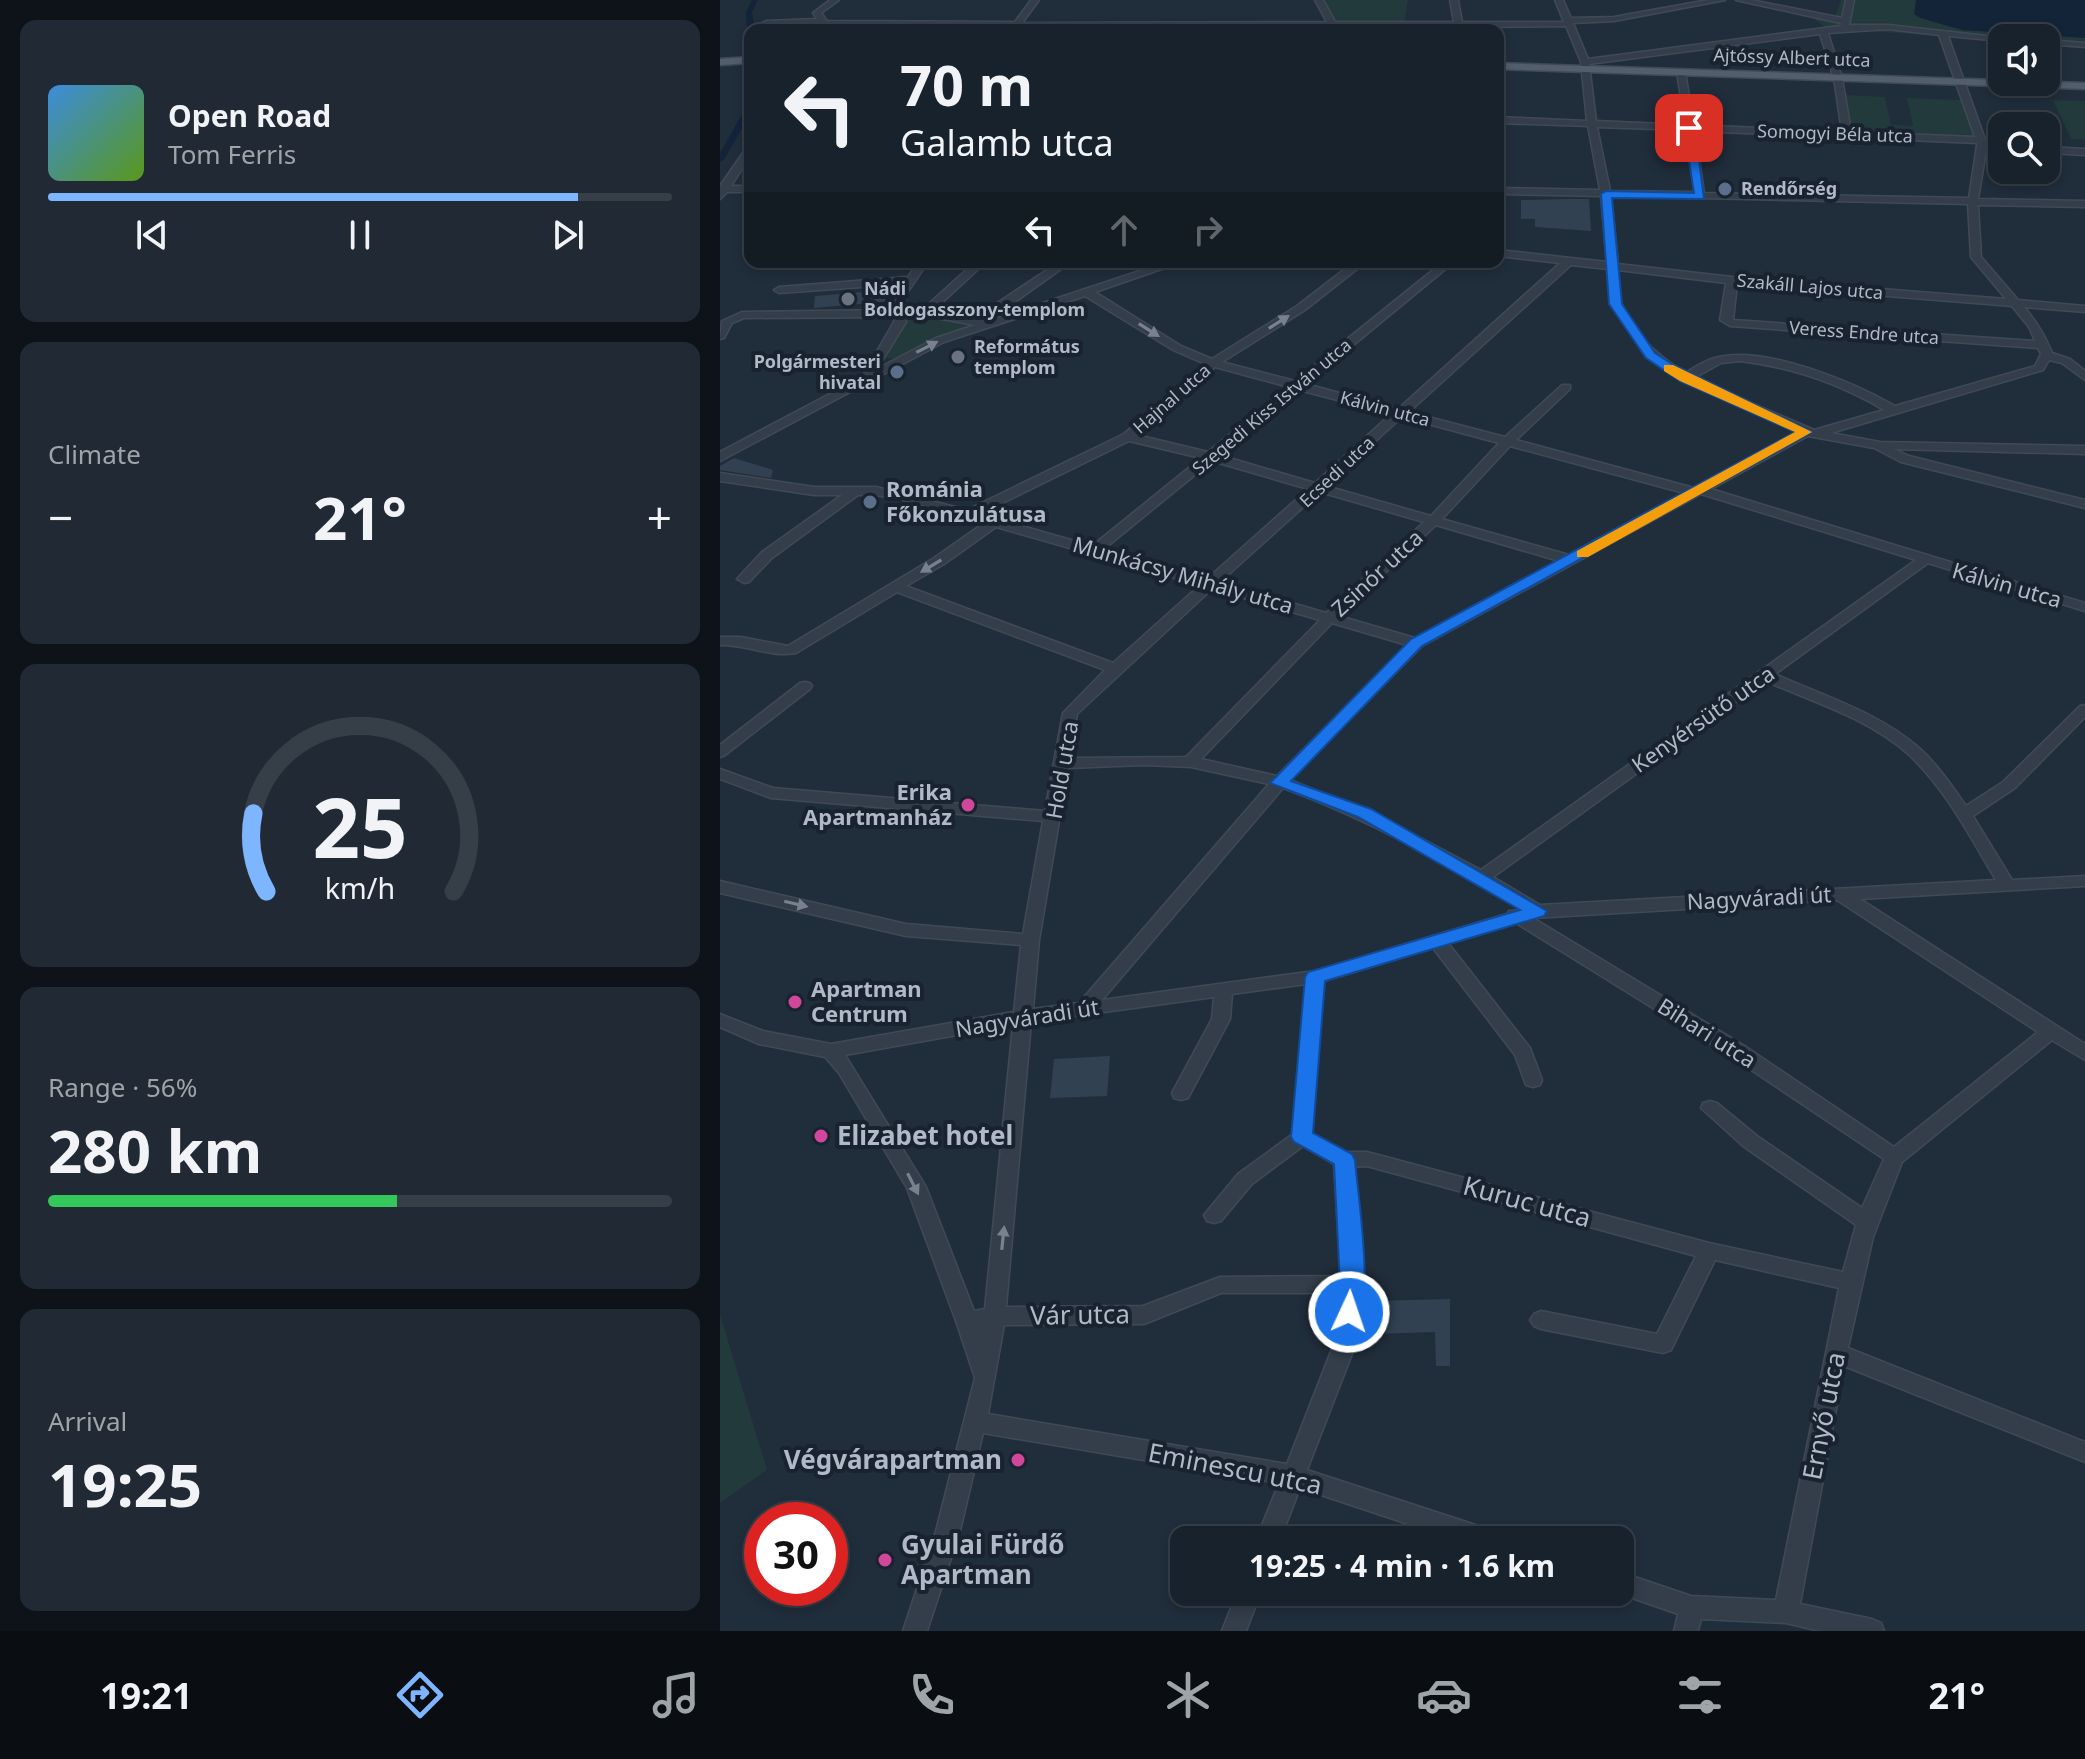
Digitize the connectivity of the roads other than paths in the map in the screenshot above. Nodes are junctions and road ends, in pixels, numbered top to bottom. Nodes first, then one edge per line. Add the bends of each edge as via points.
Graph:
1 (835, 0) edge
2 (1035, 0) edge
3 (1319, 0) edge
4 (1454, 0) edge
5 (1559, 0) edge
6 (1721, 0) edge
7 (1740, 0) edge
8 (1850, 0) edge
9 (766, 23) dead end
10 (1569, 23) junction
11 (795, 24) edge
12 (824, 24) edge
13 (1017, 24) edge
14 (1332, 24) edge
15 (1458, 24) edge
16 (1844, 24) junction
17 (1504, 26) edge
18 (1823, 31) junction
19 (1943, 34) junction
20 (1988, 38) edge
21 (2060, 43) edge
22 (2085, 45) edge
23 (744, 60) edge
24 (720, 62) edge
25 (1504, 66) edge
26 (1585, 66) junction
27 (1681, 72) junction
28 (1838, 78) junction
29 (1961, 82) junction
30 (2085, 86) edge
31 (1504, 120) edge
32 (1592, 124) junction
33 (1689, 128) junction
34 (1847, 134) junction
35 (1980, 140) junction
36 (2060, 151) edge
37 (2085, 152) edge
38 (744, 159) edge
39 (736, 172) junction
40 (744, 172) edge
41 (744, 190) edge
42 (1504, 191) edge
43 (722, 192) edge
44 (1606, 194) junction
45 (1700, 196) junction
46 (1973, 201) junction
47 (2085, 204) edge
48 (1504, 254) edge
49 (1567, 263) junction
50 (919, 268) edge
51 (974, 268) edge
52 (1057, 268) edge
53 (1159, 268) edge
54 (1353, 268) edge
55 (1442, 268) edge
56 (1610, 269) junction
57 (1732, 280) junction
58 (908, 283) junction
59 (779, 290) dead end
60 (1087, 292) junction
61 (2011, 302) junction
62 (2085, 309) edge
63 (900, 312) junction
64 (925, 313) junction
65 (977, 322) junction
66 (990, 324) junction
67 (720, 336) edge
68 (2046, 350) junction
69 (875, 362) junction
70 (1213, 363) junction
71 (890, 365) junction
72 (866, 377) junction
73 (2085, 377) edge
74 (1685, 378) junction
75 (1298, 385) junction
76 (1566, 387) dead end
77 (1893, 410) junction
78 (1400, 413) junction
79 (1811, 433) junction
80 (1128, 437) junction
81 (1507, 442) junction
82 (1877, 445) junction
83 (2085, 450) edge
84 (720, 457) edge
85 (1212, 457) junction
86 (720, 477) edge
87 (1319, 489) junction
88 (855, 491) junction
89 (1698, 491) junction
90 (2085, 504) edge
91 (970, 514) junction
92 (1435, 519) junction
93 (995, 521) junction
94 (1095, 550) junction
95 (1571, 560) junction
96 (1923, 561) junction
97 (744, 579) dead end
98 (1213, 583) junction
99 (895, 587) junction
100 (2085, 607) edge
101 (1330, 617) junction
102 (720, 641) edge
103 (1417, 643) junction
104 (1115, 669) junction
105 (1764, 675) junction
106 (805, 686) dead end
107 (2085, 709) edge
108 (720, 752) edge
109 (1190, 762) junction
110 (1063, 763) junction
111 (720, 774) edge
112 (1279, 783) junction
113 (1964, 815) junction
114 (1053, 817) junction
115 (1482, 877) junction
116 (2085, 881) edge
117 (2007, 885) junction
118 (720, 887) edge
119 (1840, 894) junction
120 (1537, 911) junction
121 (1515, 915) junction
122 (1030, 940) junction
123 (1436, 940) junction
124 (1315, 977) junction
125 (1224, 990) junction
126 (1084, 1009) junction
127 (1021, 1017) junction
128 (720, 1020) edge
129 (2050, 1032) junction
130 (831, 1051) junction
131 (2085, 1053) edge
132 (1533, 1080) dead end
133 (1181, 1093) dead end
134 (1710, 1108) dead end
135 (1302, 1137) junction
136 (1895, 1157) junction
137 (1344, 1160) junction
138 (1214, 1215) dead end
139 (1866, 1221) junction
140 (1709, 1251) junction
141 (1852, 1283) junction
142 (1352, 1284) junction
143 (995, 1316) junction
144 (1541, 1320) dead end
145 (967, 1321) junction
146 (1836, 1353) junction
147 (985, 1380) junction
148 (975, 1422) junction
149 (2085, 1452) edge
150 (1292, 1475) junction
151 (1273, 1526) edge
152 (1446, 1526) edge
153 (1634, 1590) edge
154 (1244, 1606) edge
155 (1786, 1612) junction
156 (1689, 1619) edge
157 (915, 1631) edge
158 (1234, 1631) edge
159 (1872, 1631) edge

1 - 12 street via 818,12
2 - 13 street
3 - 14 street
4 - 15 street
5 - 10 street
6 - 10 street
7 - 16 street
8 - 16 street
9 - 11 street
10 - 17 street
10 - 26 street
16 - 18 street
16 - 19 street
18 - 26 street
18 - 28 street
19 - 20 street
19 - 29 street
21 - 22 street
23 - 24 main road
25 - 26 main road, Ajtóssy Albert utca
26 - 27 main road, Ajtóssy Albert utca
26 - 32 street
27 - 28 main road, Ajtóssy Albert utca
27 - 33 street
28 - 29 main road, Ajtóssy Albert utca
28 - 34 street
29 - 30 main road, Ajtóssy Albert utca
29 - 35 street
31 - 32 street, Somogyi Béla utca
32 - 33 street, Somogyi Béla utca
32 - 44 street
33 - 34 street, Somogyi Béla utca
33 - 45 street
34 - 35 street, Somogyi Béla utca
35 - 46 street
36 - 37 street
38 - 39 street
39 - 40 street
39 - 43 street
41 - 43 street
42 - 44 street
44 - 45 street
44 - 56 street
45 - 46 street
46 - 47 street
46 - 61 street via 1976,257
48 - 49 street
49 - 56 street
49 - 78 street, Ecsedi utca
50 - 58 street
51 - 64 street
52 - 65 street
53 - 60 street
70 -> 54 street, Hajnal utca
55 - 75 street, Szegedi Kiss István utca
56 - 57 street, Szakáll Lajos utca
56 - 74 street via 1616,304 1635,336 1650,355
57 - 61 street, Szakáll Lajos utca
57 - 68 street, Veress Endre utca via 1725,320 1730,323
58 - 59 street
58 - 63 street
60 - 66 street
60 -> 70 street, Kálvin utca via 1177,348
61 - 62 street, Szakáll Lajos utca
61 - 68 street via 2034,326
63 - 64 street
63 - 67 street via 748,315 727,321
63 - 69 street via 900,322
64 - 65 street
65 - 66 street
71 -> 66 street via 940,340
68 - 73 street
68 - 77 street via 2039,368
69 - 71 street
69 - 72 street
70 - 75 street, Kálvin utca
70 - 80 street, Hajnal utca
71 - 72 street
72 - 84 street
74 - 77 street via 1727,358 1758,362 1813,373
74 - 79 street
75 - 78 street, Kálvin utca
75 - 85 street, Szegedi Kiss István utca
76 - 81 street, Zsinór utca
77 - 79 street
78 - 81 street, Kálvin utca
78 - 87 street, Ecsedi utca
79 - 82 street
79 - 89 street
80 - 85 street
80 - 91 street, Hajnal utca
81 - 89 street, Kálvin utca
81 - 92 street, Zsinór utca
82 - 83 street
82 - 90 street via 1905,459
85 - 87 street
85 - 94 street, Szegedi Kiss István utca
86 - 88 street, Munkácsy Mihály utca via 814,491
87 - 92 street
87 - 98 street, Ecsedi utca
88 - 91 street, Munkácsy Mihály utca via 876,491
88 - 97 street via 767,555
89 - 95 street
89 - 96 street, Kálvin utca
91 - 93 street, Munkácsy Mihály utca
92 - 95 street
92 - 101 street, Zsinór utca
93 - 94 street, Munkácsy Mihály utca
93 -> 99 street
94 - 98 street, Munkácsy Mihály utca
95 - 103 street
96 - 100 street, Kálvin utca
96 - 105 street, Kenyérsütő utca
98 - 101 street, Munkácsy Mihály utca
98 - 104 street, Hold utca
99 - 102 street via 791,650 772,651 744,638
99 - 104 street
101 - 103 street, Munkácsy Mihály utca
101 - 109 street, Zsinór utca
103 - 112 street
104 - 110 street, Hold utca via 1070,713
105 - 113 street via 1869,723 1912,750
105 - 115 street, Kenyérsütő utca
106 - 108 street
107 - 113 street via 2009,785
109 - 110 street
109 - 112 street
110 - 114 street, Hold utca
111 - 114 street via 771,793
112 - 115 street via 1364,813
112 - 126 street
113 - 117 street
114 - 122 street, Hold utca
115 - 120 street
116 - 117 street, Nagyváradi út
117 - 119 street, Nagyváradi út
118 -> 122 street via 906,930
119 - 120 street, Nagyváradi út
119 - 129 street
120 - 121 street, Nagyváradi út
121 - 123 street, Nagyváradi út
121 - 136 street, Bihari utca via 1739,1052
122 - 127 street, Hold utca
123 - 124 street, Nagyváradi út
123 - 132 street via 1523,1053
124 - 125 street, Nagyváradi út
124 - 135 street
125 - 126 street, Nagyváradi út
125 - 133 street via 1221,1019
126 - 127 street, Nagyváradi út
127 - 130 street, Nagyváradi út
143 -> 127 street, Hold utca
128 - 130 street via 759,1037
129 - 131 street
129 - 136 street, Ernyő utca
130 -> 145 street via 916,1187
134 - 139 street
135 - 137 street
135 - 138 street via 1245,1179
136 - 139 street, Ernyő utca
137 - 140 street, Kuruc utca via 1367,1159
137 - 142 street
139 - 141 street, Ernyő utca
140 - 141 street, Kuruc utca
140 - 144 street via 1663,1344
141 - 146 street, Ernyő utca
142 - 143 street, Vár utca via 1220,1285 1144,1315
142 - 150 street via 1346,1341
143 - 145 street, Vár utca
143 - 147 street
145 - 147 street
146 - 149 street
146 - 155 street, Ernyő utca
147 - 148 street
148 - 150 street, Eminescu utca
148 - 157 street via 948,1531
150 - 151 street
150 - 152 street, Eminescu utca
153 - 156 street
154 - 158 street
155 - 156 street
155 - 159 street

